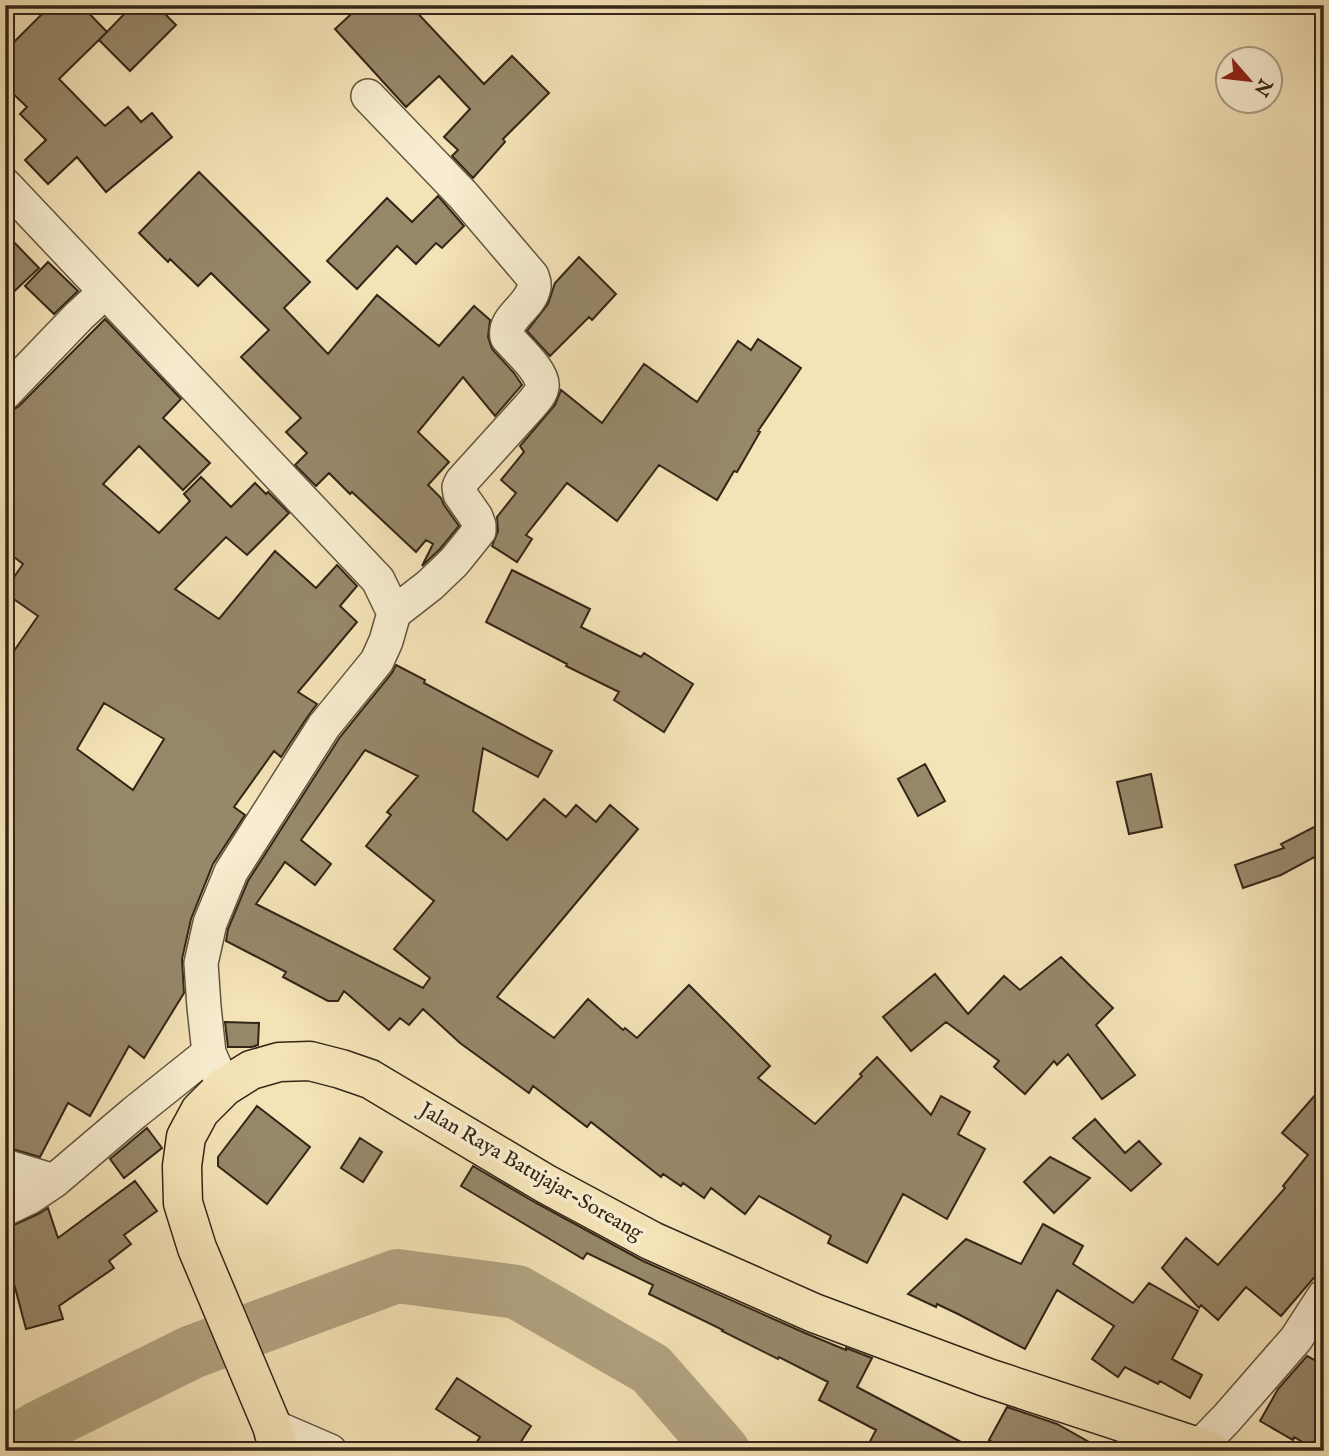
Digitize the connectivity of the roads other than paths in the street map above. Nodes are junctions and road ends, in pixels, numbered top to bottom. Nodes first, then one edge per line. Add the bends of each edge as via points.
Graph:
1 (368, 96) dead end
2 (5, 185) edge
3 (106, 292) junction
4 (5, 393) edge
5 (394, 613) junction
6 (217, 1070) junction
7 (5, 1166) edge
8 (54, 1181) junction
9 (5, 1209) edge
10 (1324, 1296) edge
11 (272, 1428) edge
12 (1205, 1449) edge
13 (330, 1451) edge

1 - 5 street via 532,275 534,287 506,332 543,384 540,394 459,487 479,531 454,562
2 - 3 street
3 - 4 street
3 - 5 street via 378,580
5 - 6 street via 377,661 324,726 232,872 210,923 201,962
6 - 8 street via 134,1113
6 - 11 highway, Jalan Raya Batujajar-Soreang via 186,1137 183,1203 197,1248
6 - 12 highway, Jalan Raya Batujajar-Soreang via 310,1061 370,1079 652,1241 814,1313 988,1378
7 - 8 street
8 - 9 street
10 - 12 street via 1296,1339
11 - 13 street

